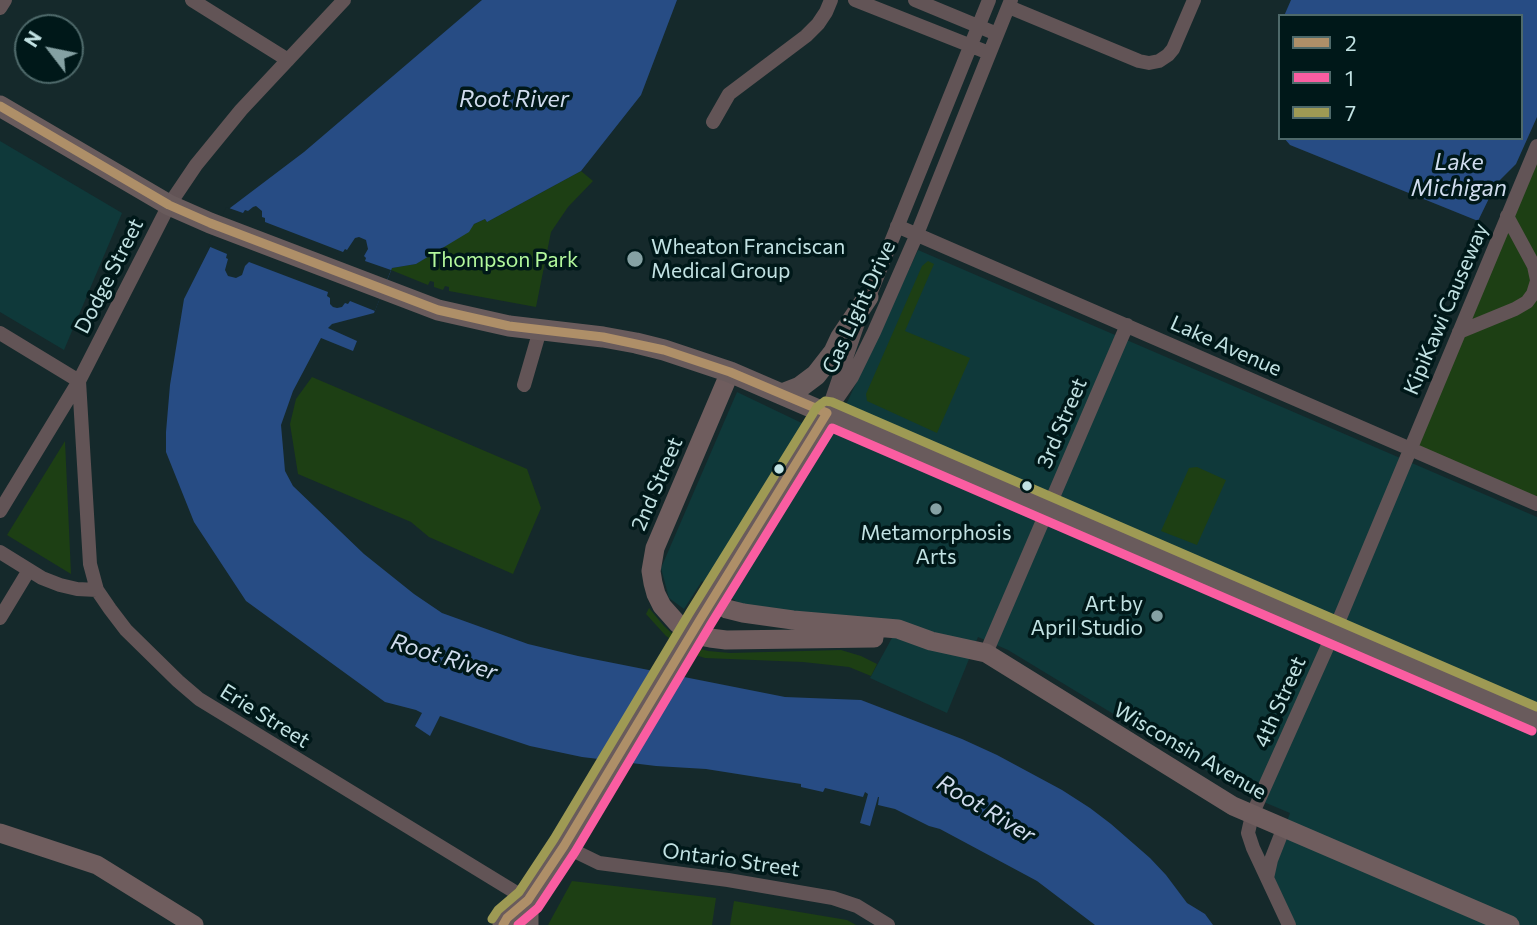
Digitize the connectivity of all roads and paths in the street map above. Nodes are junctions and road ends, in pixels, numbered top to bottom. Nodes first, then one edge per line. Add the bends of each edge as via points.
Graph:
1 (5, 0) edge
2 (192, 0) edge
3 (344, 0) edge
4 (831, 0) edge
5 (855, 0) edge
6 (915, 0) edge
7 (989, 0) edge
8 (1195, 0) edge
9 (1010, 3) edge
10 (0, 8) edge
11 (977, 26) junction
12 (997, 34) junction
13 (969, 45) junction
14 (989, 53) junction
15 (288, 60) junction
16 (0, 106) edge
17 (713, 122) dead end
18 (1537, 145) edge
19 (169, 205) junction
20 (1507, 216) junction
21 (897, 226) junction
22 (916, 234) junction
23 (1537, 280) edge
24 (868, 297) junction
25 (1127, 325) junction
26 (540, 330) junction
27 (1459, 332) junction
28 (0, 333) edge
29 (730, 372) junction
30 (79, 381) junction
31 (524, 385) dead end
32 (782, 394) junction
33 (827, 413) junction
34 (1409, 450) junction
35 (1537, 504) edge
36 (1049, 508) junction
37 (0, 511) edge
38 (0, 552) edge
39 (29, 570) junction
40 (97, 590) junction
41 (706, 609) junction
42 (669, 615) joint
43 (0, 618) edge
44 (1334, 632) junction
45 (931, 640) junction
46 (986, 653) junction
47 (1537, 720) edge
48 (1252, 816) junction
49 (1284, 827) junction
50 (0, 834) edge
51 (564, 846) junction
52 (1267, 878) junction
53 (528, 900) junction
54 (194, 925) edge
55 (503, 925) edge
56 (528, 925) edge
57 (888, 925) edge
58 (1289, 925) edge
59 (1510, 925) edge

1 - 10 street
2 - 15 street
3 - 15 street, Dodge Street
4 - 17 street via 806,36 729,94
5 - 13 street
6 - 11 street
7 - 11 street, Gas Light Drive
8 - 9 street via 1173,49 1149,63
9 - 12 street, Gas Light Drive
11 - 12 street
11 - 13 street, Gas Light Drive
12 - 14 street, Gas Light Drive
13 - 14 street
13 - 21 street, Gas Light Drive
14 - 22 street, Gas Light Drive
15 - 19 street, Dodge Street via 218,135
16 - 19 main road
18 - 20 street, KipiKawi Causeway
19 - 26 main road via 438,310
19 - 30 street, Dodge Street
20 - 23 street
20 - 27 street, KipiKawi Causeway
21 - 22 street, Lake Avenue
21 - 24 street, Gas Light Drive
22 - 25 street, Lake Avenue
22 - 33 street, Gas Light Drive via 860,362
23 - 27 street via 1527,302
24 - 32 main road via 817,375
24 - 33 street, Gas Light Drive
25 - 34 street, Lake Avenue
25 - 36 street, 3rd Street
26 - 29 main road via 636,343
26 - 31 street
27 - 34 street, KipiKawi Causeway
28 - 30 street
29 - 32 main road
29 - 42 street, 2nd Street via 655,548 653,583
30 - 37 street, Dodge Street
30 - 40 street via 90,564
32 - 33 main road
33 - 36 main road
33 - 41 main road
34 - 35 street, Lake Avenue
34 - 44 street, 4th Street
36 - 44 main road
36 - 46 street, 3rd Street
38 - 39 street
39 - 40 street via 60,585
39 - 43 street
40 - 53 street, Erie Street via 126,630 199,699
41 - 45 street, Wisconsin Avenue via 898,628
41 - 51 main road, bridge
42 - 45 street, Wisconsin Avenue via 699,636 726,640
44 - 47 main road
44 - 48 street, 4th Street
45 - 46 street, Wisconsin Avenue
46 - 48 street, Wisconsin Avenue
48 - 49 street, Wisconsin Avenue
48 - 52 street via 1248,833
49 - 52 street
49 - 59 street, Wisconsin Avenue
50 - 54 street via 97,865
51 - 53 main road
51 - 57 street, Ontario Street via 599,863 833,898
52 - 58 street
53 - 55 main road
53 - 56 main road

